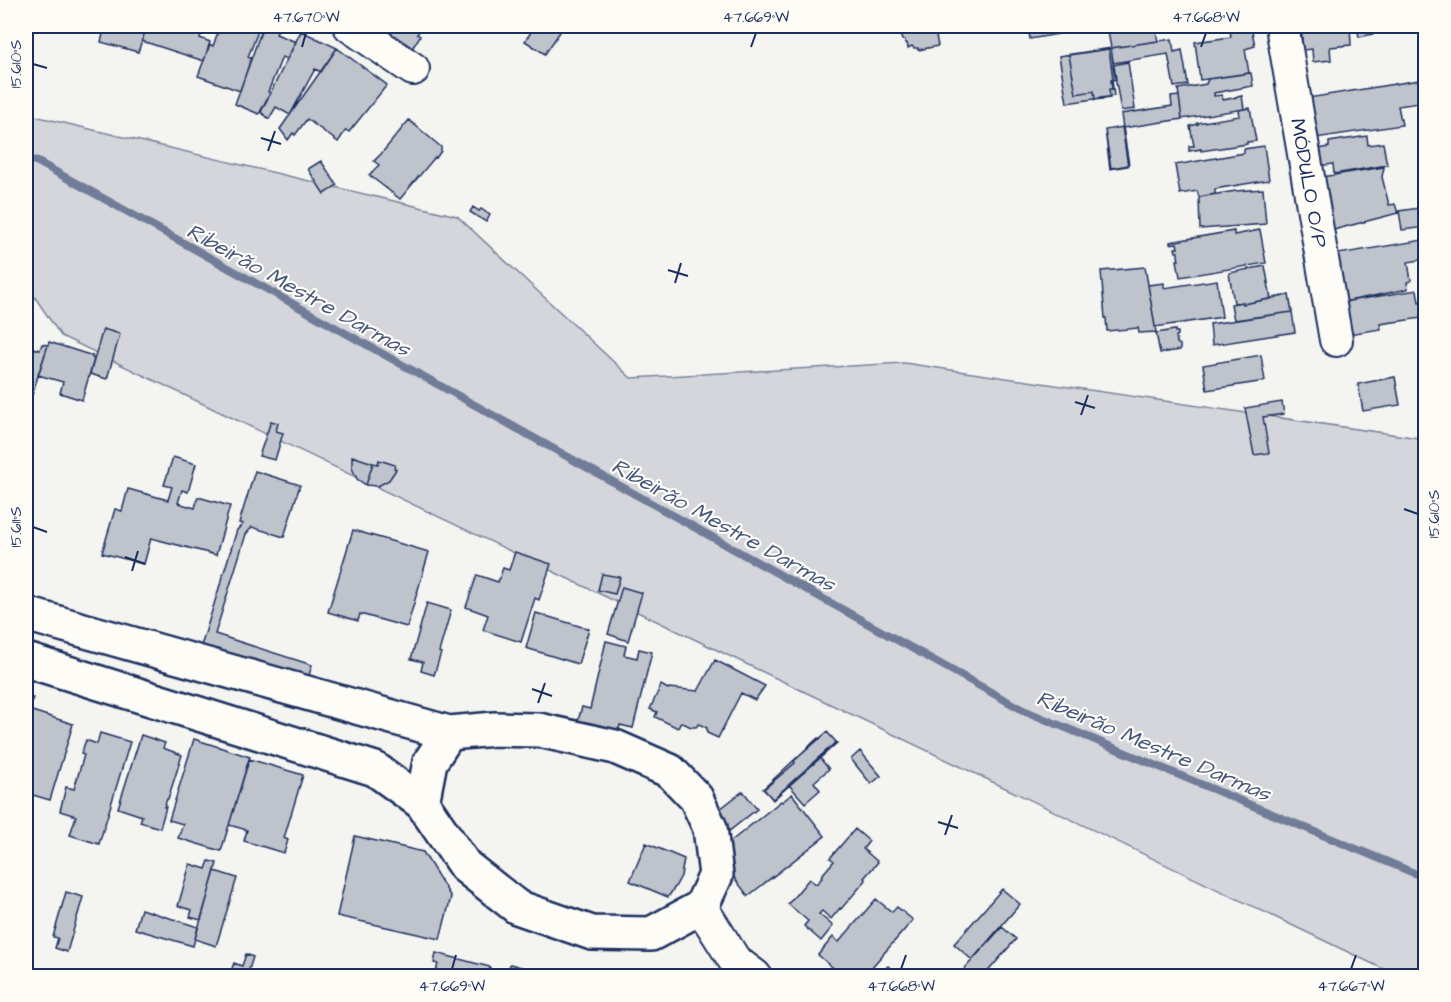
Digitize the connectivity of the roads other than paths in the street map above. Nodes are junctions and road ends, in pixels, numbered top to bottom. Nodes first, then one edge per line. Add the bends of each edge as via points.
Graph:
1 (350, 26) edge
2 (1282, 26) edge
3 (413, 69) dead end
4 (1336, 340) dead end
5 (26, 614) edge
6 (93, 633) junction
7 (26, 660) edge
8 (79, 676) junction
9 (449, 733) junction
10 (422, 803) junction
11 (701, 907) junction
12 (755, 976) edge

1 - 3 street
2 - 4 street, MÓDULO O/P
5 - 6 street
6 - 8 street
6 - 9 street
7 - 8 street
8 - 10 street via 375,769
9 - 10 street via 430,762
9 - 11 street via 539,730 615,747 670,771 696,798 710,828 716,875
10 - 11 street via 465,866 517,906 591,933 651,934
11 - 12 street via 735,960

